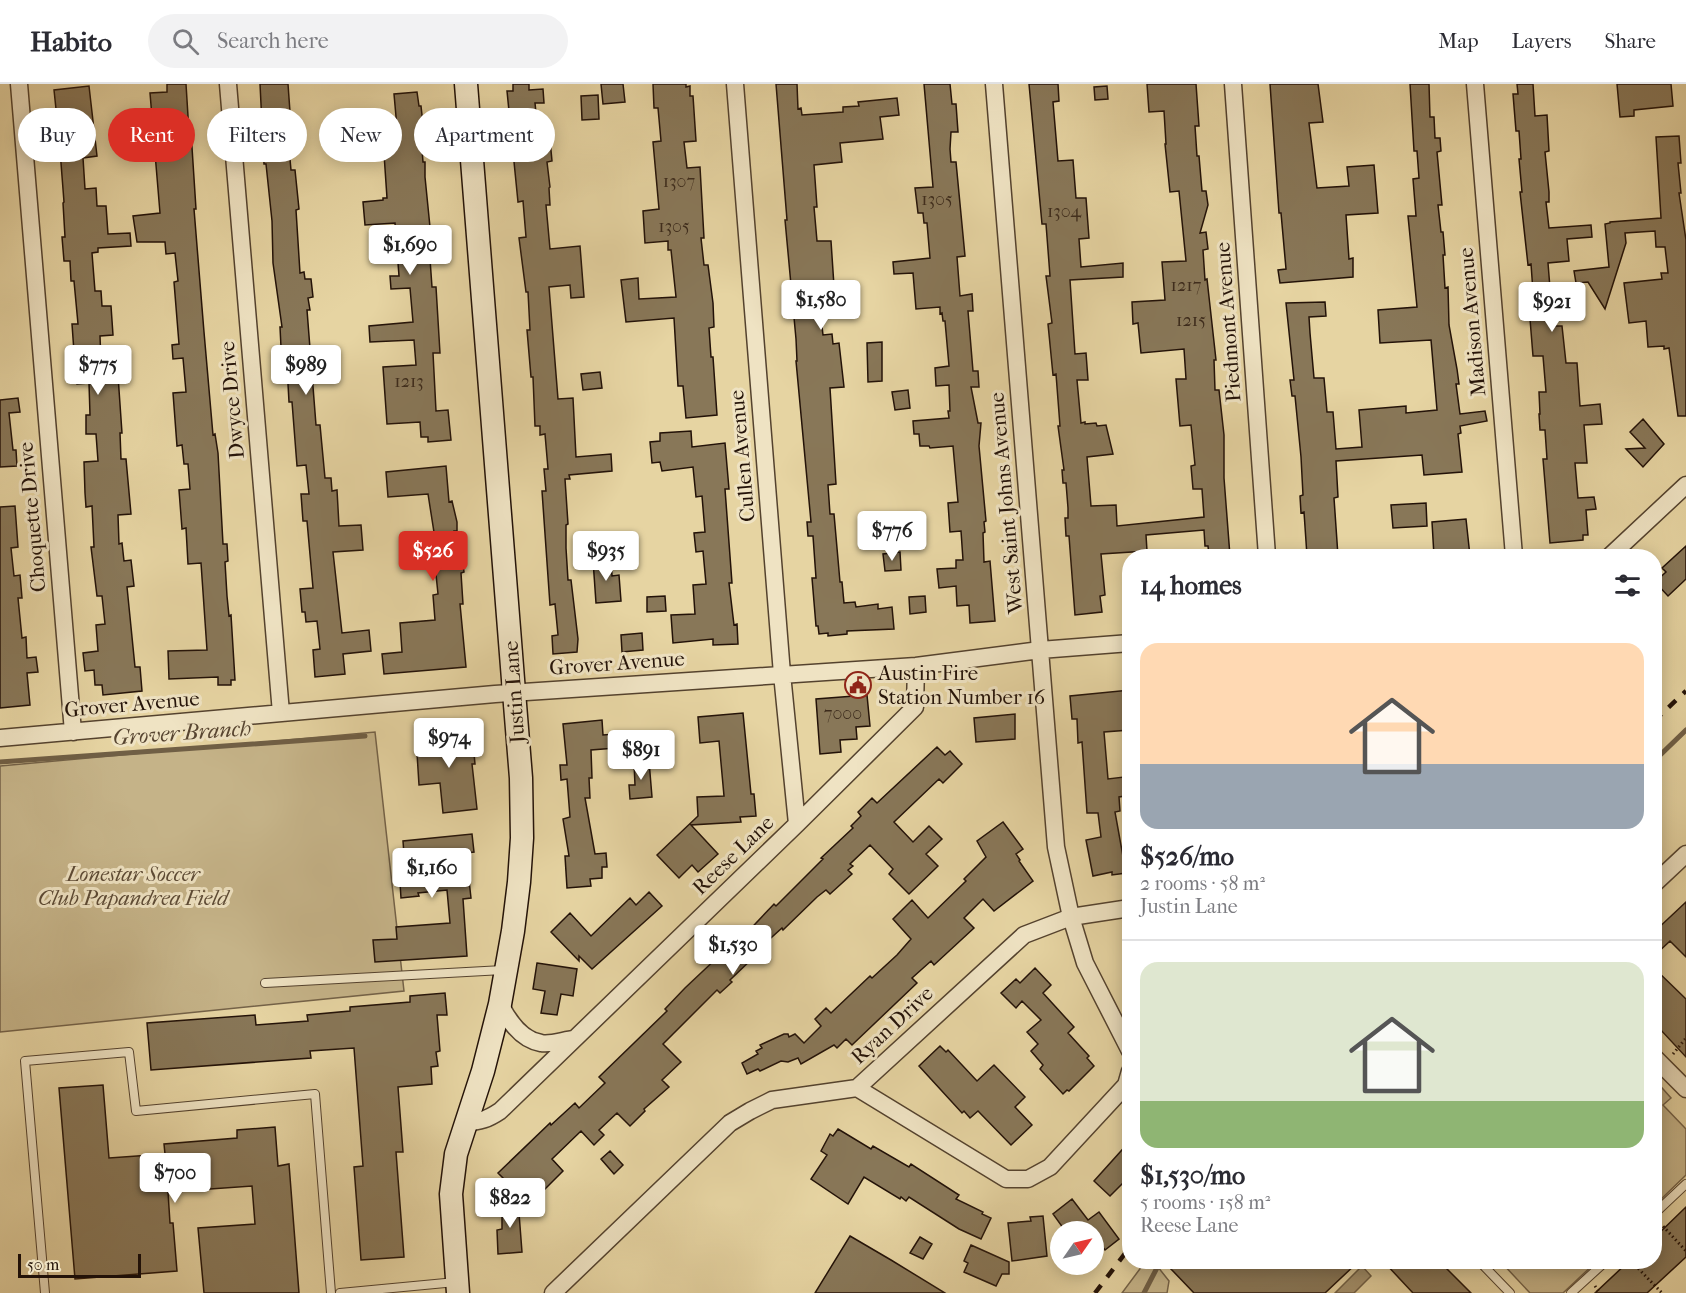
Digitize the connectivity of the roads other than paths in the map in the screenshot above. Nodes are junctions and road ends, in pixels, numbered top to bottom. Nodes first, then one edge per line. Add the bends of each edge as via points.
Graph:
1 (19, 84) edge
2 (228, 84) edge
3 (466, 84) edge
4 (735, 84) edge
5 (994, 84) edge
6 (1233, 84) edge
7 (1475, 84) edge
8 (1686, 485) edge
9 (1266, 549) edge
10 (1513, 549) edge
11 (1617, 549) edge
12 (1122, 644) edge
13 (1040, 650) junction
14 (916, 666) junction
15 (782, 674) junction
16 (514, 692) junction
17 (281, 713) junction
18 (73, 732) junction
19 (0, 738) edge
20 (797, 824) junction
21 (1684, 860) edge
22 (1662, 878) edge
23 (1122, 909) edge
24 (1071, 917) junction
25 (507, 970) junction
26 (265, 983) dead end
27 (500, 1004) junction
28 (1122, 1034) edge
29 (574, 1039) junction
30 (1662, 1065) edge
31 (857, 1088) junction
32 (1122, 1089) edge
33 (1686, 1089) edge
34 (466, 1122) junction
35 (1686, 1184) edge
36 (1662, 1206) edge
37 (1487, 1269) edge
38 (1597, 1269) edge
39 (457, 1287) edge
40 (45, 1293) edge
41 (331, 1293) edge
42 (340, 1293) edge
43 (553, 1293) edge
44 (1510, 1293) edge
45 (1571, 1293) edge

1 - 18 street, Choquette Drive
2 - 17 street, Dwyce Drive
3 - 16 street, Justin Lane
4 - 15 street, Cullen Avenue
5 - 13 street, West Saint Johns Avenue
6 - 9 street, Piedmont Avenue
7 - 10 street, Madison Avenue
8 - 11 street
12 - 13 street, Grover Avenue
13 - 14 street, Grover Avenue
13 - 24 street, West Saint Johns Avenue via 1056,847
14 - 15 street, Grover Avenue
14 - 20 street, Reese Lane via 915,707
15 - 16 street, Grover Avenue
15 - 20 street, Cullen Avenue
16 - 17 street, Grover Avenue
16 - 25 street, Justin Lane via 522,838
17 - 18 street, Grover Avenue
18 - 19 street, Grover Avenue
20 - 29 street, Reese Lane
21 - 22 street
23 - 24 street, Ryan Drive
24 - 28 street, West Saint Johns Avenue via 1085,963
24 - 31 street, Ryan Drive via 1024,935
25 - 26 lane
25 - 27 street, Justin Lane
27 - 29 street via 512,1024 527,1037 542,1043
27 - 34 street, Justin Lane
29 - 34 street, Reese Lane via 500,1111 489,1119
30 - 33 street
31 - 32 street via 1006,1179 1028,1179 1050,1167
31 - 43 street, Ryan Drive via 772,1100 730,1123
34 - 39 street, Justin Lane via 456,1154 451,1194
35 - 36 lane
37 - 44 lane
38 - 45 lane
39 - 42 lane
40 - 41 lane via 26,1061 129,1052 136,1111 315,1094

